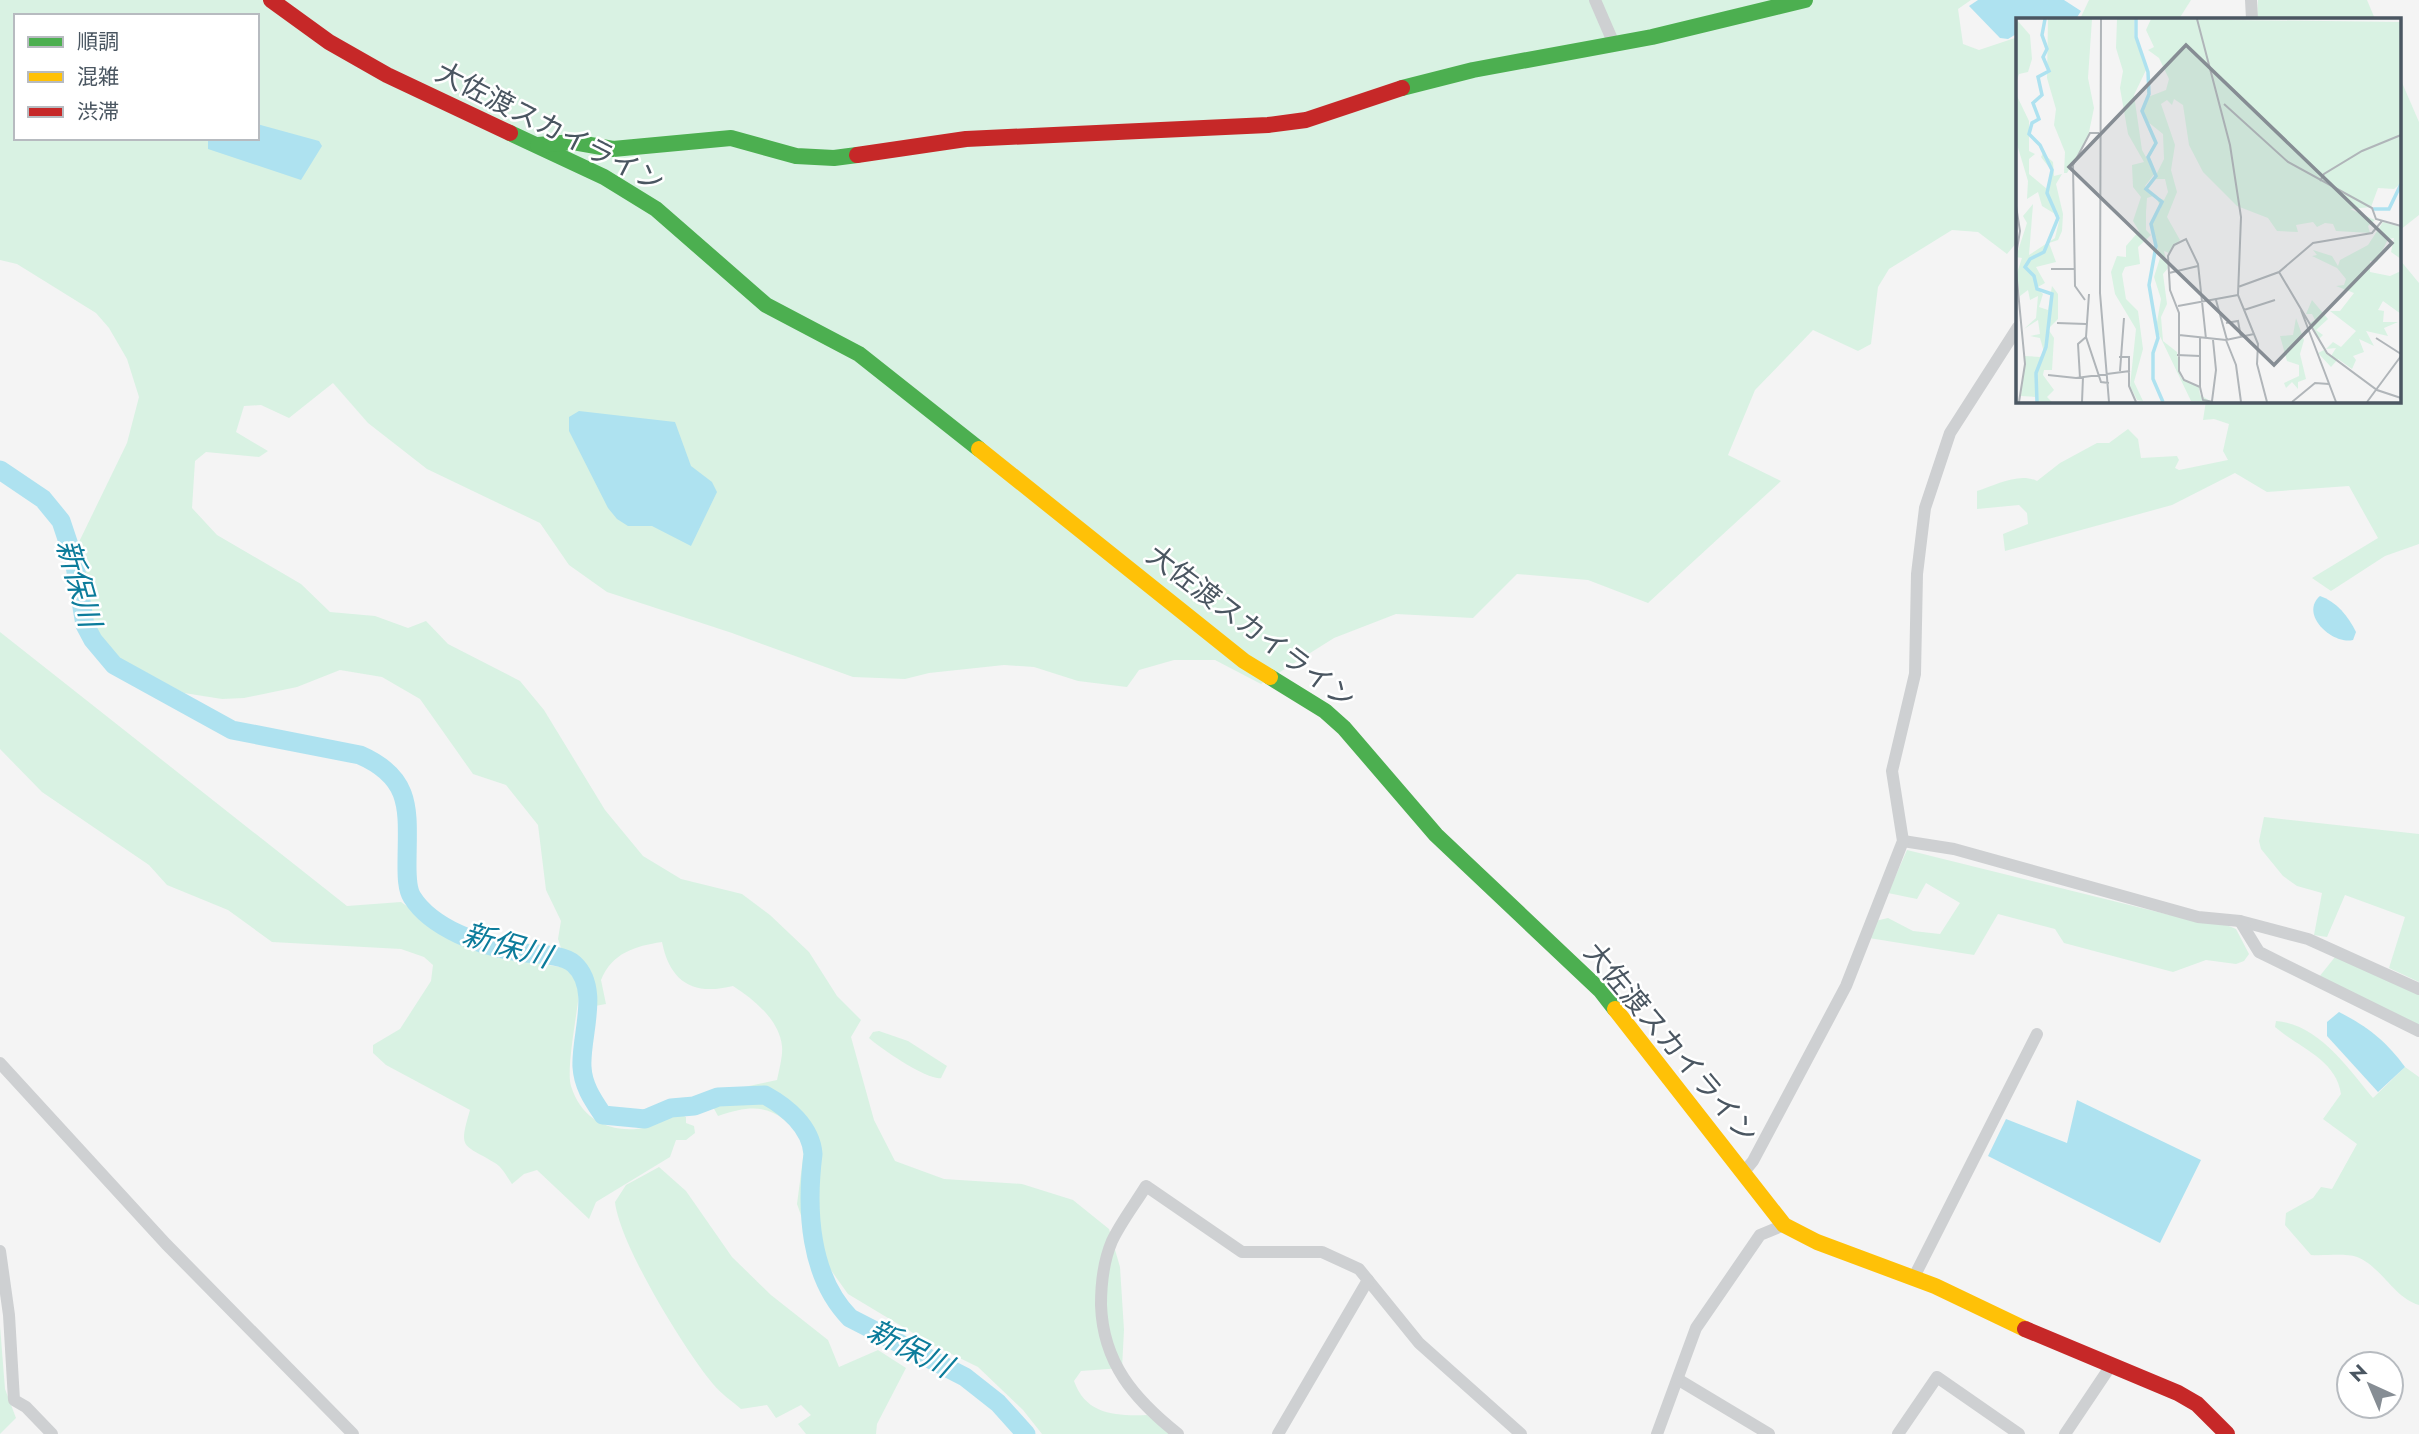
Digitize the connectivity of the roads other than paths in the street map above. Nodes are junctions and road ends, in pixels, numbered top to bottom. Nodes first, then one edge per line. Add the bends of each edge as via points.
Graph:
1 (271, 0) edge
2 (1595, 0) edge
3 (1805, 0) edge
4 (2251, 0) edge
5 (2252, 18) edge
6 (1614, 44) junction
7 (538, 145) junction
8 (2016, 330) edge
9 (1903, 841) junction
10 (2241, 921) junction
11 (2419, 989) edge
12 (2419, 1031) edge
13 (2037, 1034) dead end
14 (0, 1063) edge
15 (1744, 1171) junction
16 (1784, 1225) junction
17 (0, 1251) edge
18 (1914, 1277) junction
19 (1368, 1280) junction
20 (2112, 1364) junction
21 (1679, 1380) junction
22 (52, 1434) edge
23 (353, 1434) edge
24 (1178, 1434) edge
25 (1279, 1434) edge
26 (1521, 1434) edge
27 (1657, 1434) edge
28 (1769, 1434) edge
29 (1898, 1434) edge
30 (2019, 1434) edge
31 (2065, 1434) edge
32 (2227, 1434) edge

1 - 7 street, 大佐渡スカイライン via 329,42 387,75
2 - 6 street
3 - 6 street
4 - 5 street
6 - 7 street via 1473,70 1306,120 1268,125 966,139 834,158 796,156 731,138 613,149 573,142
7 - 15 street, 大佐渡スカイライン via 656,209 766,305 859,354 1244,661 1325,711 1436,835 1601,991
8 - 9 street via 1950,433 1925,508 1917,574 1915,674 1892,771
9 - 10 street via 1954,849 2198,917
9 - 15 street via 1846,986
10 - 11 street via 2308,939
10 - 12 street via 2259,952
13 - 18 street
14 - 23 street via 166,1244
15 - 16 street, 大佐渡スカイライン
16 - 18 street, 大佐渡スカイライン via 1817,1242
16 - 21 street via 1760,1235 1696,1328
17 - 22 street via 13,1400
18 - 20 street, 大佐渡スカイライン
19 - 24 street via 1359,1269 1322,1252 1242,1252 1146,1186 1112,1241 1103,1267 1102,1326 1118,1373
19 - 25 street
19 - 26 street via 1419,1343
20 - 31 street
20 - 32 street, 大佐渡スカイライン via 2197,1404
21 - 27 street
21 - 28 street
29 - 30 street via 1937,1377

